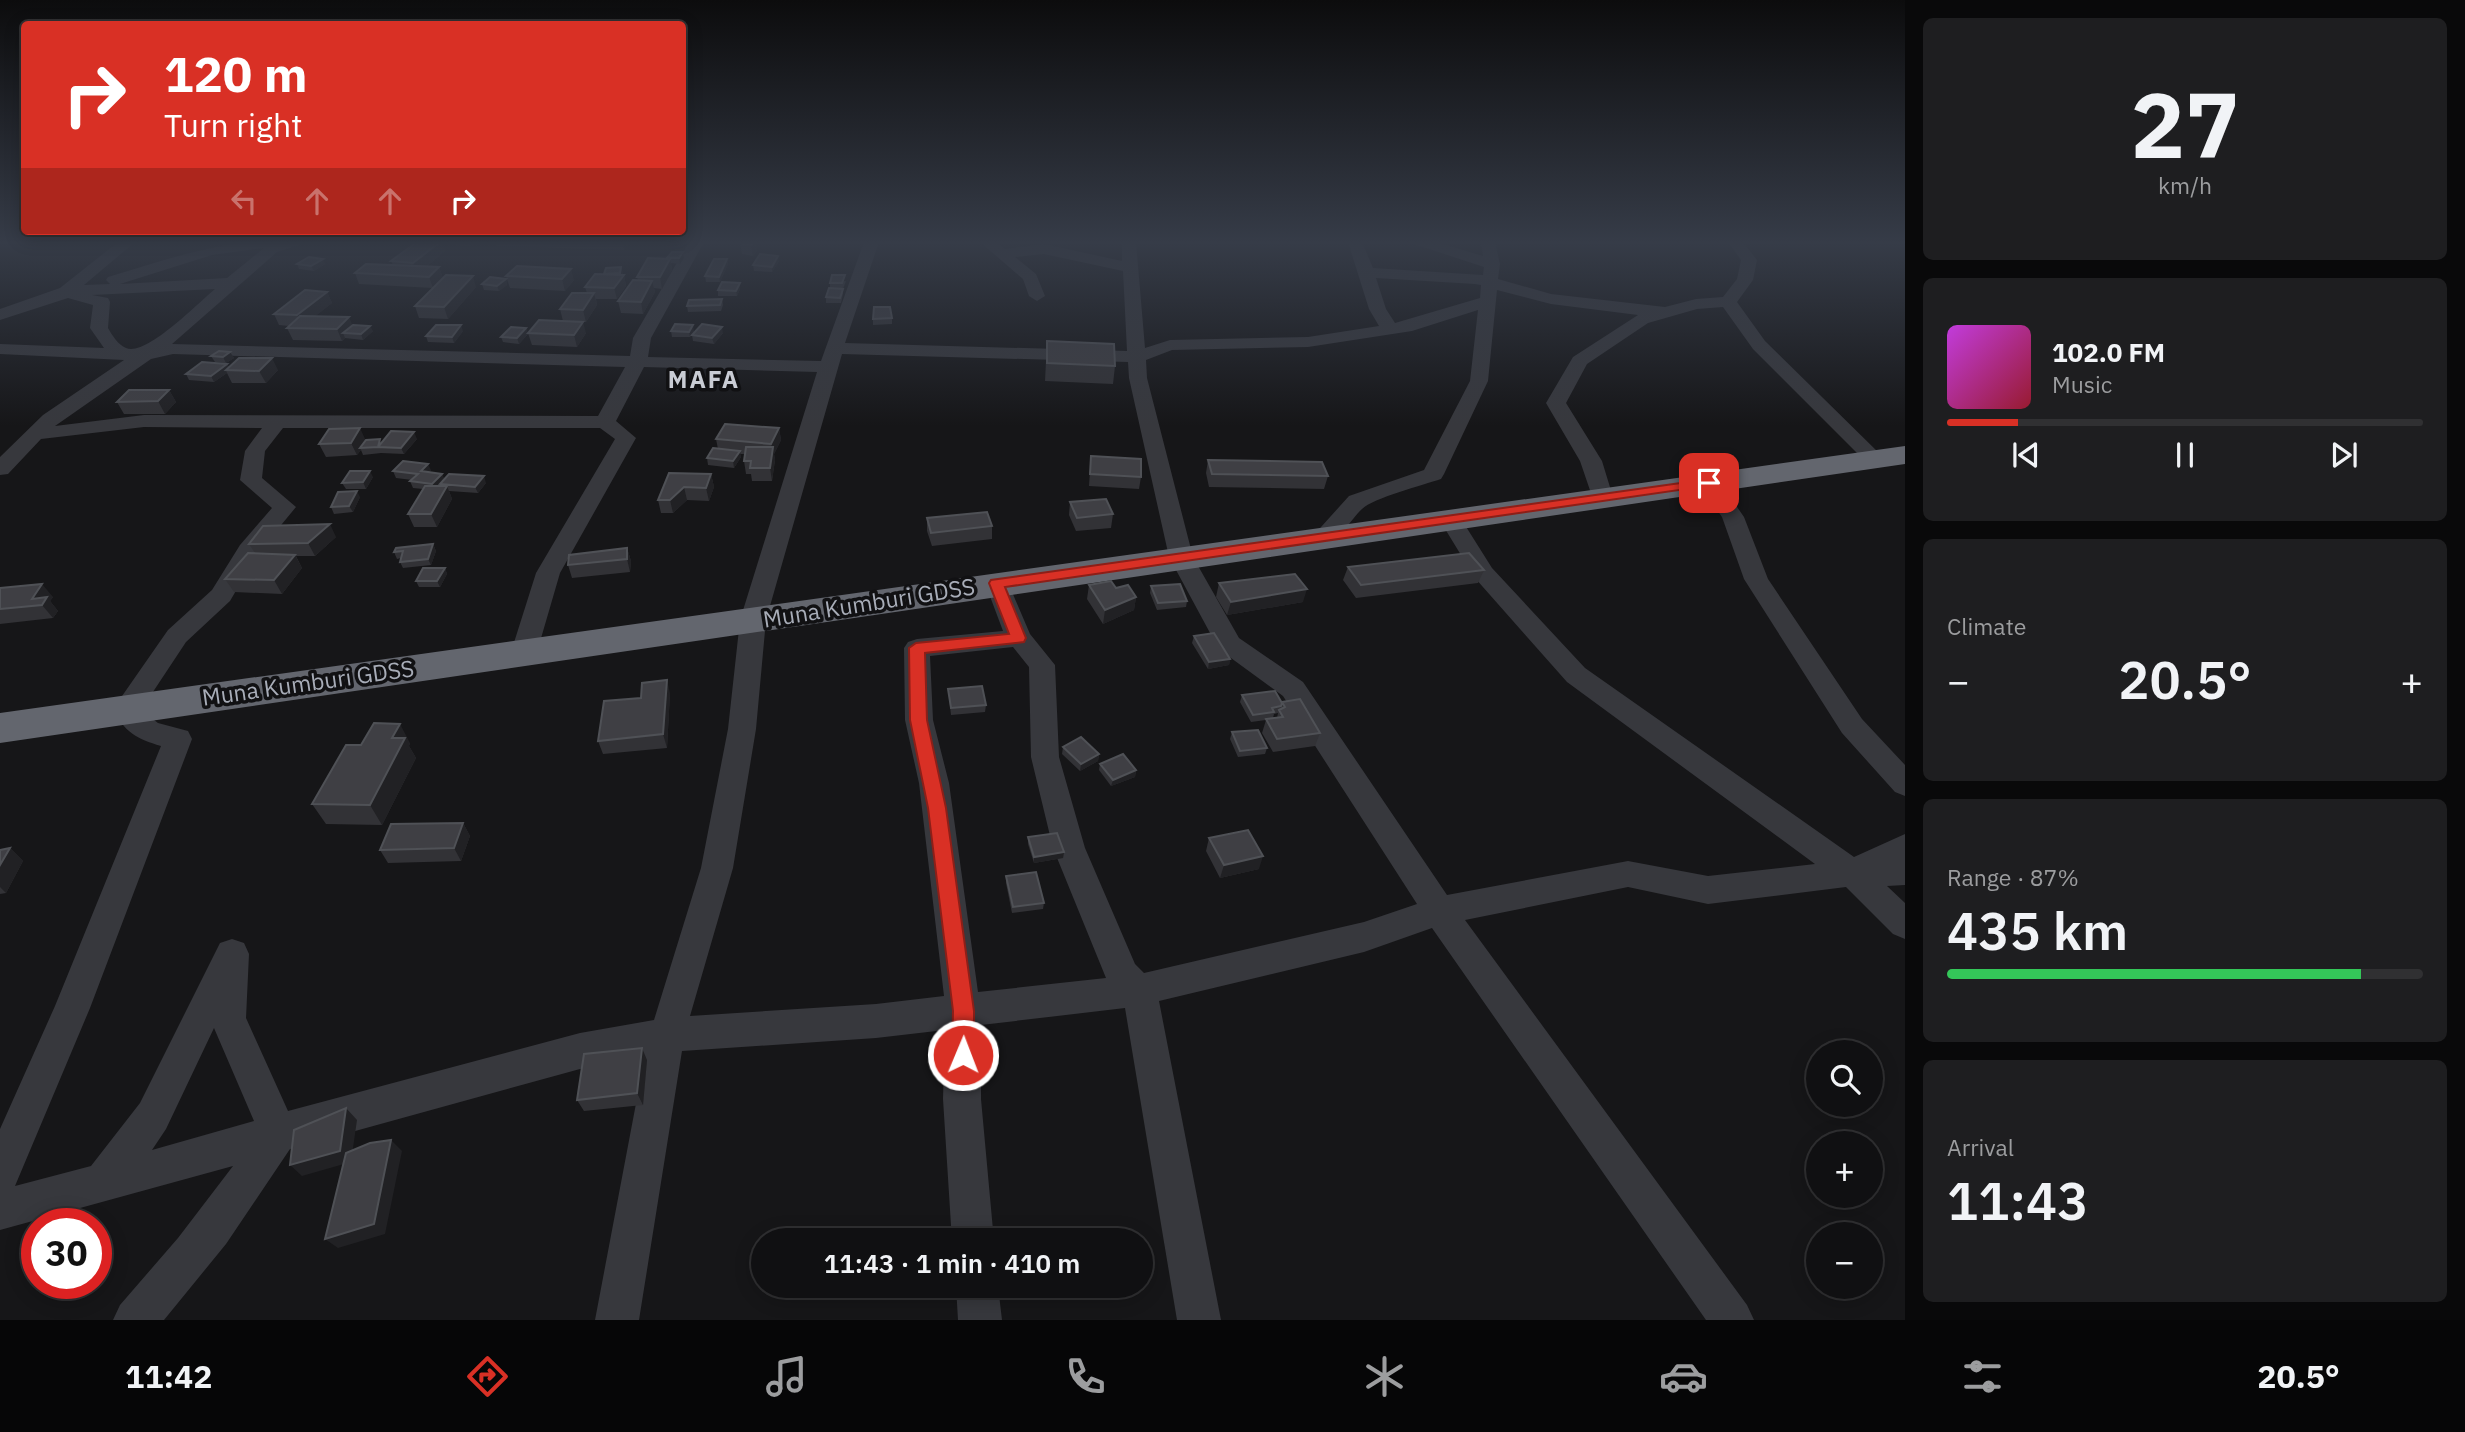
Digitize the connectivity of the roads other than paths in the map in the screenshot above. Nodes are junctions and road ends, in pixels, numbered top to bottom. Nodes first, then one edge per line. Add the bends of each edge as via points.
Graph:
1 (32, 304) edge
2 (47, 304) edge
3 (102, 304) edge
4 (202, 304) edge
5 (662, 304) edge
6 (850, 304) edge
7 (1133, 304) edge
8 (1378, 304) edge
9 (1452, 304) edge
10 (1488, 304) edge
11 (1590, 304) edge
12 (1702, 304) edge
13 (1729, 304) edge
14 (1668, 312) junction
15 (0, 315) edge
16 (9, 326) edge
17 (1390, 329) junction
18 (8, 349) edge
19 (132, 355) junction
20 (1137, 356) junction
21 (832, 358) junction
22 (638, 361) junction
23 (277, 422) junction
24 (605, 422) junction
25 (35, 434) junction
26 (1889, 457) edge
27 (0, 469) edge
28 (1709, 483) junction
29 (1602, 498) junction
30 (1450, 519) junction
31 (1324, 537) junction
32 (1181, 557) junction
33 (997, 583) junction
34 (753, 620) junction
35 (1019, 638) junction
36 (524, 652) junction
37 (127, 709) junction
38 (0, 727) edge
39 (1905, 784) edge
40 (1905, 847) edge
41 (1905, 872) edge
42 (1852, 873) junction
43 (1438, 911) junction
44 (1905, 924) edge
45 (1139, 990) junction
46 (963, 1011) junction
47 (667, 1035) junction
48 (278, 1133) junction
49 (0, 1174) edge
50 (104, 1181) junction
51 (0, 1209) edge
52 (973, 1228) edge
53 (978, 1298) edge
54 (135, 1320) edge
55 (617, 1320) edge
56 (980, 1320) edge
57 (1199, 1320) edge
58 (1732, 1320) edge

1 - 15 street
2 - 16 street
3 - 19 street via 99,328 110,343
4 - 19 street via 166,340
5 - 22 street via 642,338
6 - 21 street
7 - 20 street
8 - 17 street
9 - 17 street via 1412,326
10 - 31 street via 1479,381 1433,474 1357,501
11 - 14 street
12 - 14 street
13 - 26 street via 1759,345
14 - 29 street via 1642,319 1580,361 1556,403 1591,461
16 - 18 street
17 - 20 street via 1308,342 1170,345
18 - 19 street
19 - 22 street via 173,349
19 - 25 street
20 - 21 street
20 - 32 street via 1138,378
21 - 22 street
21 - 34 street
22 - 24 street
23 - 24 street
23 - 25 street via 144,421
23 - 37 street via 255,451 251,480 285,507 248,550 221,595 177,636
24 - 36 street via 626,438 548,573
25 - 27 street
26 - 28 highway, Muna Kumburi GDSS
28 - 29 highway, Muna Kumburi GDSS
28 - 39 street via 1733,517 1756,579 1852,726
29 - 30 highway, Muna Kumburi GDSS
30 - 31 highway, Muna Kumburi GDSS
30 - 42 street via 1483,573 1576,675
31 - 32 highway, Muna Kumburi GDSS
32 - 33 highway, Muna Kumburi GDSS
32 - 43 street via 1230,644 1293,689
33 - 34 highway, Muna Kumburi GDSS
33 - 35 street
34 - 36 highway, Muna Kumburi GDSS
34 - 47 street via 742,729 717,868
35 - 45 street via 1041,665 1045,757 1069,848 1122,975
35 - 46 street via 916,648 919,720 934,783
36 - 37 highway, Muna Kumburi GDSS
37 - 38 highway, Muna Kumburi GDSS
37 - 49 street via 131,720 149,733 178,739 38,1092
40 - 42 street
41 - 42 street
42 - 43 street via 1708,890 1628,874
42 - 44 street
43 - 45 street via 1364,937
43 - 58 street
45 - 46 street
45 - 57 street
46 - 47 street
46 - 52 street via 962,1099
47 - 48 street via 580,1051
47 - 55 street
48 - 50 street
48 - 50 street via 228,1018 232,954 153,1116
48 - 54 street via 241,1192
50 - 51 street
53 - 56 street

